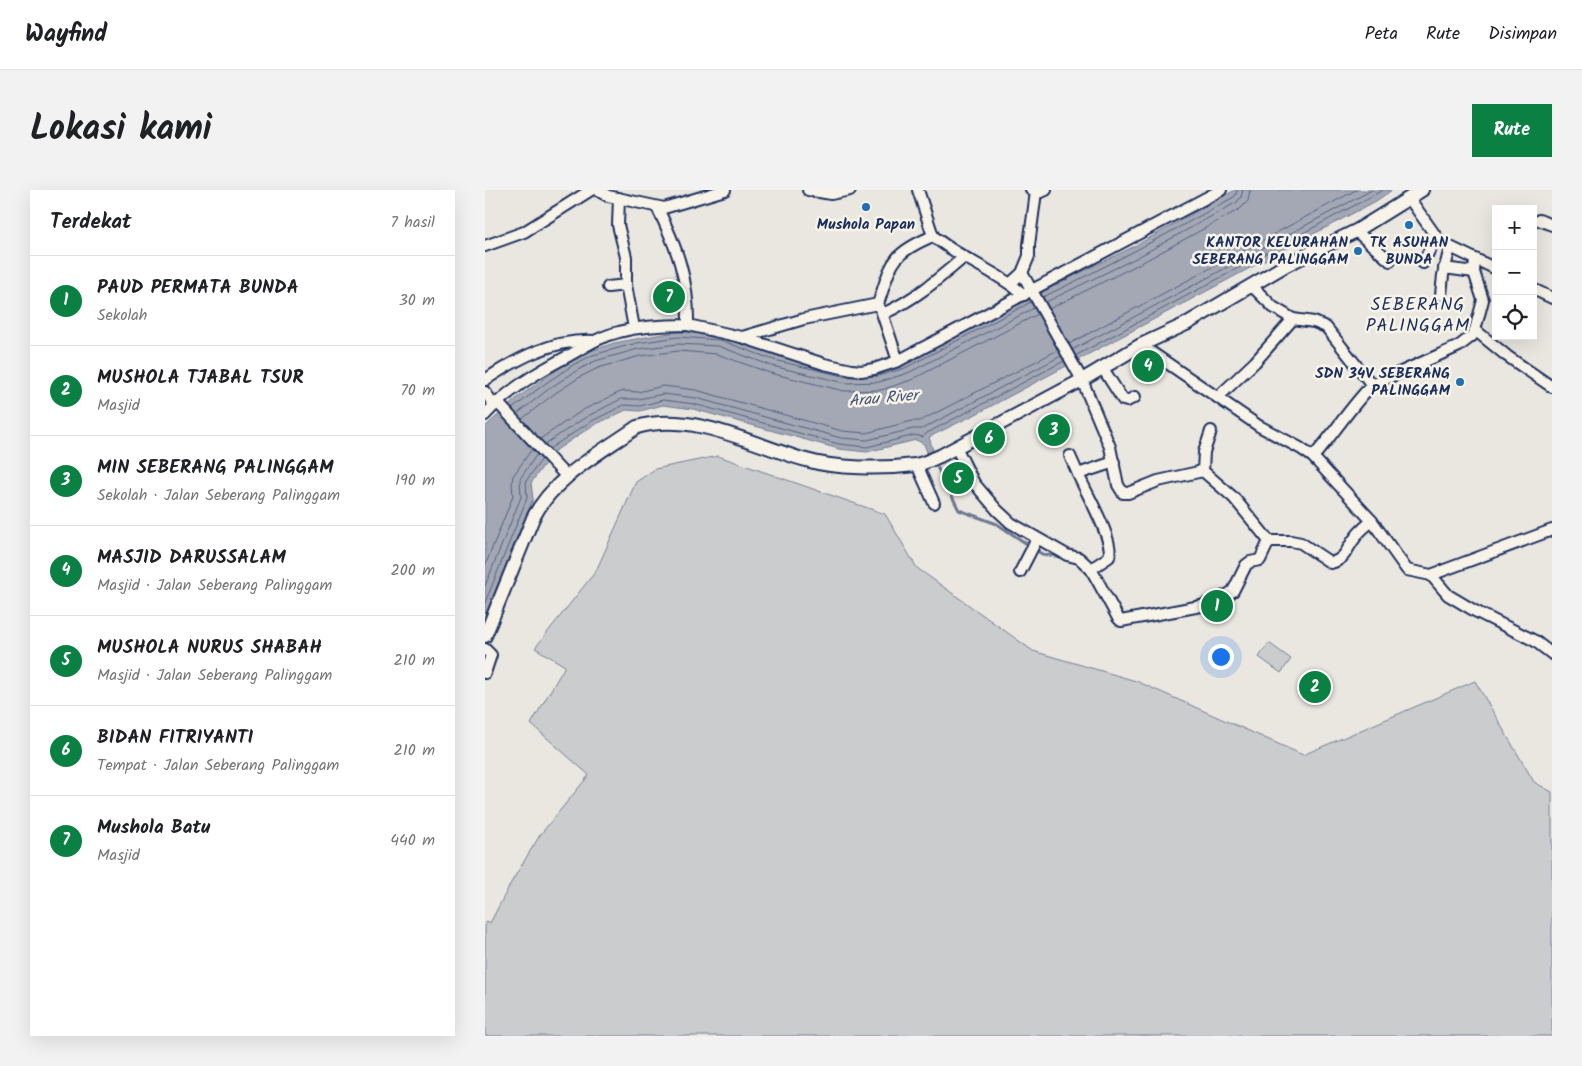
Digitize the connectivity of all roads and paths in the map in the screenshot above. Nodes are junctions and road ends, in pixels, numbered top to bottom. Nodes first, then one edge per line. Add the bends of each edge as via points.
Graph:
1 (591, 190) edge
2 (597, 190) edge
3 (725, 190) edge
4 (808, 190) edge
5 (849, 190) edge
6 (918, 190) edge
7 (1221, 190) edge
8 (1422, 190) edge
9 (1038, 191) edge
10 (619, 198) junction
11 (1409, 198) junction
12 (657, 207) junction
13 (1539, 220) dead end
14 (1552, 225) edge
15 (1356, 231) junction
16 (933, 236) junction
17 (1436, 237) junction
18 (485, 246) edge
19 (1450, 248) junction
20 (963, 258) junction
21 (1475, 259) junction
22 (1390, 261) dead end
23 (1423, 263) dead end
24 (1492, 267) edge
25 (1444, 268) junction
26 (1022, 272) junction
27 (1474, 272) junction
28 (1011, 283) junction
29 (626, 285) junction
30 (1251, 285) junction
31 (608, 287) dead end
32 (1537, 290) edge
33 (1030, 293) junction
34 (1441, 295) dead end
35 (1552, 298) edge
36 (878, 304) junction
37 (883, 314) junction
38 (1293, 319) junction
39 (688, 325) junction
40 (634, 328) junction
41 (1475, 330) junction
42 (741, 337) junction
43 (595, 341) junction
44 (1141, 345) junction
45 (898, 361) junction
46 (1102, 367) junction
47 (1079, 375) junction
48 (485, 380) edge
49 (1372, 385) junction
50 (1552, 387) edge
51 (485, 392) edge
52 (1135, 398) dead end
53 (1218, 398) junction
54 (497, 405) junction
55 (485, 414) edge
56 (1211, 431) dead end
57 (956, 447) junction
58 (1070, 456) dead end
59 (1313, 457) junction
60 (1114, 462) junction
61 (920, 463) junction
62 (1203, 471) junction
63 (565, 474) junction
64 (1078, 474) junction
65 (934, 503) dead end
66 (1372, 520) junction
67 (1552, 530) edge
68 (1269, 541) junction
69 (1033, 545) junction
70 (1091, 570) junction
71 (1020, 572) dead end
72 (1431, 575) junction
73 (485, 636) edge
74 (485, 649) edge
75 (1552, 654) edge
76 (485, 673) edge

1 - 18 street via 524,232
2 - 10 street
3 - 12 street via 669,207
4 - 5 street via 831,194
6 - 16 street
7 - 33 street
8 - 11 street
9 - 26 street via 1029,256
10 - 12 street
10 - 29 street via 618,218 626,257
11 - 15 street
11 - 17 street
12 - 39 street via 682,267
13 - 14 street
15 - 22 street
15 - 30 street
16 - 20 street
16 - 36 street via 908,248 895,259
17 - 19 street
17 - 23 street
19 - 21 street
19 - 25 street
20 - 28 street
20 - 37 street via 906,303
21 - 24 street
21 - 27 street
25 - 27 street
25 - 34 street
26 - 28 street
26 - 33 street
27 - 41 street via 1483,300
28 - 33 street
29 - 31 street
29 - 40 street
30 - 38 street via 1273,307
30 - 44 street via 1186,324
32 - 35 street
33 - 45 street
33 - 47 street
36 - 37 street
36 - 42 street via 804,319
37 - 45 street
38 - 49 street via 1319,323 1326,328
38 - 53 street
39 - 40 street
39 - 42 street
40 - 43 street
41 - 49 street via 1459,346
41 - 50 street
42 - 45 street via 851,370 874,369
43 - 48 street via 569,341 548,347 515,361
43 - 54 street via 534,374
44 - 46 street
44 - 53 street
46 - 47 street
46 - 52 street via 1123,400
47 - 57 street
47 - 60 street
49 - 59 street
51 - 54 street
53 - 59 street
54 - 55 street
54 - 63 street
56 - 62 street via 1204,452
57 - 61 street
57 - 69 street via 972,479 997,510
58 - 64 street
59 - 66 street
60 - 62 street via 1123,493
60 - 64 street
61 - 63 street via 843,467 807,461 705,427 667,423 637,427
61 - 65 street
62 - 68 street via 1234,498
63 - 73 street via 533,518
64 - 70 street via 1103,526 1109,551 1109,557
66 - 68 street via 1356,536 1344,556 1331,563 1301,543
66 - 72 street via 1407,570
67 - 72 street
68 - 70 street via 1260,560 1246,565 1227,595 1201,606 1123,621 1118,618
69 - 70 street via 1079,558
69 - 71 street
72 - 75 street via 1448,595 1535,641
74 - 76 street via 491,655

